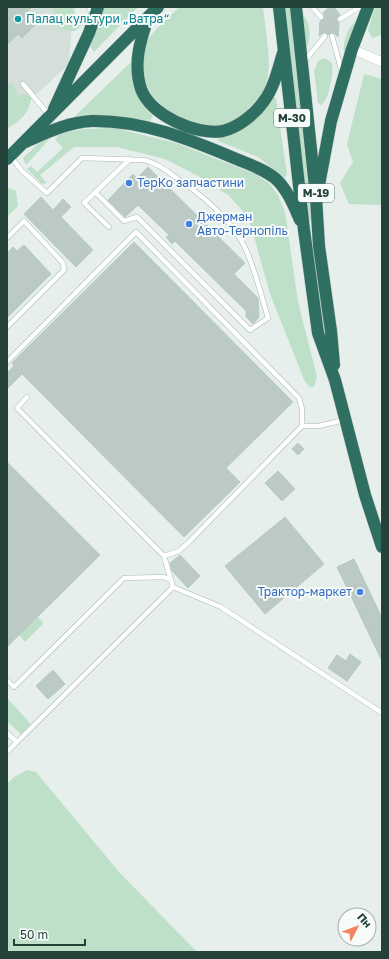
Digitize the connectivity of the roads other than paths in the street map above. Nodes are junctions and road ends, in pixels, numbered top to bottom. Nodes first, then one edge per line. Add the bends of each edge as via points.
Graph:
1 (158, 7) edge
2 (279, 7) edge
3 (296, 7) edge
4 (312, 7) edge
5 (360, 7) edge
6 (368, 7) edge
7 (94, 10) edge
8 (321, 17) dead end
9 (148, 18) junction
10 (340, 19) dead end
11 (325, 36) dead end
12 (332, 36) dead end
13 (352, 49) junction
14 (284, 50) junction
15 (382, 62) edge
16 (303, 63) junction
17 (344, 77) junction
18 (23, 84) dead end
19 (51, 115) junction
20 (23, 143) junction
21 (8, 157) edge
22 (130, 159) junction
23 (95, 192) junction
24 (316, 202) junction
25 (109, 227) dead end
26 (304, 230) junction
27 (7, 238) edge
28 (7, 327) edge
29 (7, 362) edge
30 (335, 380) junction
31 (27, 397) dead end
32 (345, 420) junction
33 (302, 426) junction
34 (382, 547) edge
35 (164, 556) junction
36 (171, 580) junction
37 (173, 587) junction
38 (7, 680) edge
39 (382, 713) edge
40 (7, 733) edge
41 (17, 742) junction
42 (7, 752) edge

1 - 9 highway, М-19
2 - 14 highway, М-30
3 - 16 highway, М-19
4 - 8 lane
5 - 10 lane
6 - 13 highway
7 - 19 highway
9 - 14 highway via 138,52 138,72 142,90 163,114 196,129 223,131 235,126 257,110 272,87
9 - 19 highway, М-19
11 - 16 lane
12 - 17 lane
13 - 15 street
13 - 17 highway
14 - 26 highway, М-30
16 - 24 highway, М-19
17 - 24 highway via 331,121
18 - 19 lane
19 - 20 highway, М-19
20 - 21 highway, М-19
20 - 26 highway, М-19 via 64,126 91,121 151,128 197,143 276,179 288,195
21 - 22 lane via 47,192 82,158
22 - 23 lane
22 - 23 lane via 152,162 199,193 235,231 249,256 268,318 250,330 137,216 124,221
23 - 25 lane via 84,203
24 - 30 highway, М-19
26 - 30 highway, М-19 via 318,333
27 - 28 lane via 24,221 63,263 64,270
29 - 33 lane via 136,232 299,398
30 - 32 highway, М-19
31 - 35 lane via 17,408
32 - 33 lane via 319,426
32 - 34 highway, М-19
33 - 35 lane via 189,542 179,551
35 - 36 lane
36 - 37 lane
36 - 38 lane via 164,577 124,578 14,687
37 - 39 lane via 221,607
37 - 41 lane
40 - 41 lane
41 - 42 lane

